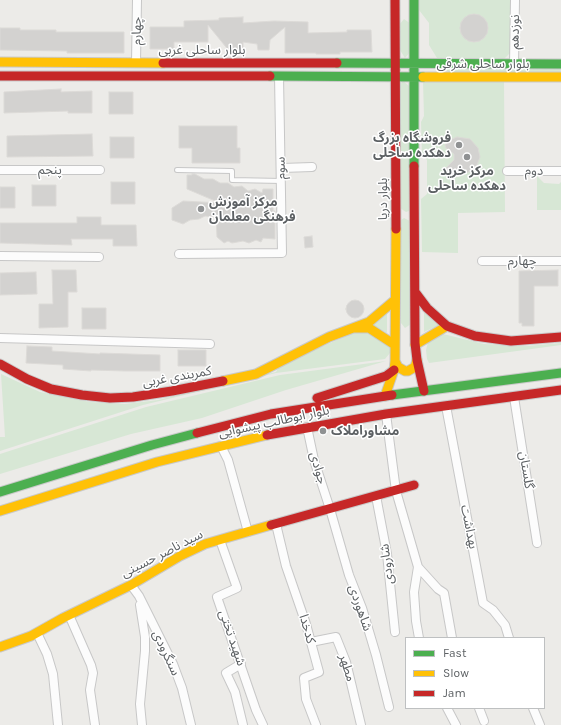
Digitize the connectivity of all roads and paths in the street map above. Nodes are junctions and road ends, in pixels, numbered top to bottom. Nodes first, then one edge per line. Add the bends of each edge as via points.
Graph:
1 (137, 0) edge
2 (395, 0) edge
3 (414, 0) edge
4 (515, 0) edge
5 (395, 11) junction
6 (414, 11) junction
7 (0, 62) edge
8 (136, 63) junction
9 (280, 64) junction
10 (394, 64) junction
11 (404, 64) joint
12 (414, 64) junction
13 (514, 64) junction
14 (561, 64) edge
15 (0, 76) edge
16 (280, 76) junction
17 (399, 77) junction
18 (414, 77) junction
19 (561, 77) edge
20 (312, 167) dead end
21 (282, 168) junction
22 (0, 170) edge
23 (100, 170) dead end
24 (177, 170) dead end
25 (507, 171) dead end
26 (561, 171) edge
27 (282, 181) junction
28 (396, 217) junction
29 (414, 218) junction
30 (179, 254) dead end
31 (0, 256) edge
32 (99, 257) dead end
33 (482, 260) dead end
34 (561, 261) edge
35 (415, 292) junction
36 (395, 300) junction
37 (447, 326) junction
38 (353, 328) junction
39 (561, 337) edge
40 (0, 338) edge
41 (395, 343) junction
42 (210, 344) dead end
43 (415, 344) junction
44 (417, 360) junction
45 (0, 364) edge
46 (395, 365) junction
47 (561, 373) edge
48 (561, 390) edge
49 (424, 391) junction
50 (385, 396) junction
51 (514, 396) junction
52 (446, 406) junction
53 (386, 414) junction
54 (267, 415) junction
55 (307, 427) junction
56 (221, 446) junction
57 (414, 485) dead end
58 (396, 491) junction
59 (0, 492) edge
60 (376, 496) junction
61 (330, 509) junction
62 (0, 512) edge
63 (276, 524) junction
64 (248, 532) junction
65 (220, 540) junction
66 (537, 544) dead end
67 (418, 567) junction
68 (131, 585) junction
69 (139, 596) junction
70 (69, 615) junction
71 (395, 632) dead end
72 (37, 633) junction
73 (419, 637) edge
74 (452, 637) edge
75 (509, 637) edge
76 (311, 642) junction
77 (0, 647) edge
78 (241, 664) junction
79 (389, 707) dead end
80 (448, 709) edge
81 (479, 709) edge
82 (533, 709) edge
83 (484, 721) dead end
84 (58, 725) edge
85 (95, 725) edge
86 (142, 725) edge
87 (191, 725) edge
88 (243, 725) edge
89 (263, 725) edge
90 (316, 725) edge
91 (361, 725) edge
92 (456, 725) edge
93 (540, 725) edge

1 - 8 street, چهارم
2 - 5 main road, بلوار دریا
3 - 6 main road
4 - 13 street, نوزدهم
5 - 6 main road
5 - 10 main road, بلوار دریا
6 - 12 main road
7 - 8 main road, بلوار ساحلی غربی
8 - 9 main road, بلوار ساحلی غربی
9 - 10 main road, بلوار ساحلی غربی
9 - 16 main road
10 - 11 main road, بلوار ساحلی غربی
10 - 17 main road, بلوار دریا
11 - 12 main road, بلوار ساحلی شرقی
12 - 13 main road, بلوار ساحلی شرقی
12 - 18 main road
13 - 14 main road, بلوار ساحلی شرقی
15 - 16 main road, بلوار ساحلی غربی
16 - 17 main road, بلوار ساحلی غربی
16 - 21 street, سوم
17 - 18 main road, بلوار ساحلی شرقی
17 - 28 main road, بلوار دریا
18 - 19 main road, بلوار ساحلی شرقی
18 - 29 main road
20 - 21 street
21 - 27 street, سوم
22 - 23 street, پنجم
24 - 27 lane via 232,171 232,180
25 - 26 street, دوم
27 - 30 street, سوم via 282,254
28 - 29 main road
28 - 36 main road, بلوار دریا
29 - 35 main road
31 - 32 street
33 - 34 street, چهارم
35 - 37 main road via 427,308
35 - 43 main road
36 - 38 main road, کمربندی غربی via 369,322
36 - 41 main road, بلوار دریا
37 - 39 main road via 475,336 511,341
37 - 43 main road
38 - 41 main road via 369,328
38 - 45 main road, کمربندی غربی via 329,337 256,374 220,383 132,397 82,396 51,389
40 - 42 street
41 - 43 main road via 400,336 406,335 413,338
41 - 46 main road, بلوار دریا
43 - 44 main road
44 - 46 main road via 415,367 408,371
44 - 49 main road
46 - 50 main road, بلوار دریا
46 - 54 main road via 386,376
47 - 49 main road, بلوار ابوطالب پیشوایی
48 - 51 main road, بلوار ابوطالب پیشوایی
49 - 50 main road, بلوار ابوطالب پیشوایی
50 - 54 main road, بلوار ابوطالب پیشوایی via 309,406
51 - 52 main road, بلوار ابوطالب پیشوایی
51 - 66 street, گلستان
52 - 53 main road, بلوار ابوطالب پیشوایی
52 - 75 street, بهداشت via 483,603 493,610 505,625
53 - 55 main road, بلوار ابوطالب پیشوایی
53 - 58 street
54 - 59 main road, بلوار ابوطالب پیشوایی via 152,445
55 - 56 main road, بلوار ابوطالب پیشوایی
55 - 61 street, جوادی via 314,460
56 - 62 main road, بلوار ابوطالب پیشوایی via 157,462
56 - 64 street via 228,460
57 - 58 main road, سید ناصر حسینی
58 - 60 main road, سید ناصر حسینی
58 - 67 street
60 - 61 main road, سید ناصر حسینی
60 - 71 street, شارودی via 387,554
61 - 63 main road, سید ناصر حسینی
61 - 79 street, شاهوردی via 349,575 362,608
63 - 64 main road, سید ناصر حسینی
63 - 76 street, کدخدا via 286,566
64 - 65 main road, سید ناصر حسینی
65 - 68 main road, سید ناصر حسینی via 180,556
65 - 78 street, شهید تختی via 237,588 217,597
67 - 73 street via 414,592
67 - 74 street via 444,592
68 - 69 street, سنگرودی
68 - 70 main road, سید ناصر حسینی
69 - 86 street via 145,644 140,704
69 - 87 street, سنگرودی via 173,664
70 - 72 main road, سید ناصر حسینی
70 - 85 street via 93,673 90,690
72 - 77 main road, سید ناصر حسینی
72 - 84 street via 48,654 53,674
76 - 90 street, کدخدا via 319,672 304,678 306,698
76 - 91 street, مطهر via 336,637 346,662
78 - 88 street via 226,673 235,692
78 - 89 street, شهید تختی
80 - 92 street
81 - 83 street
82 - 93 street

